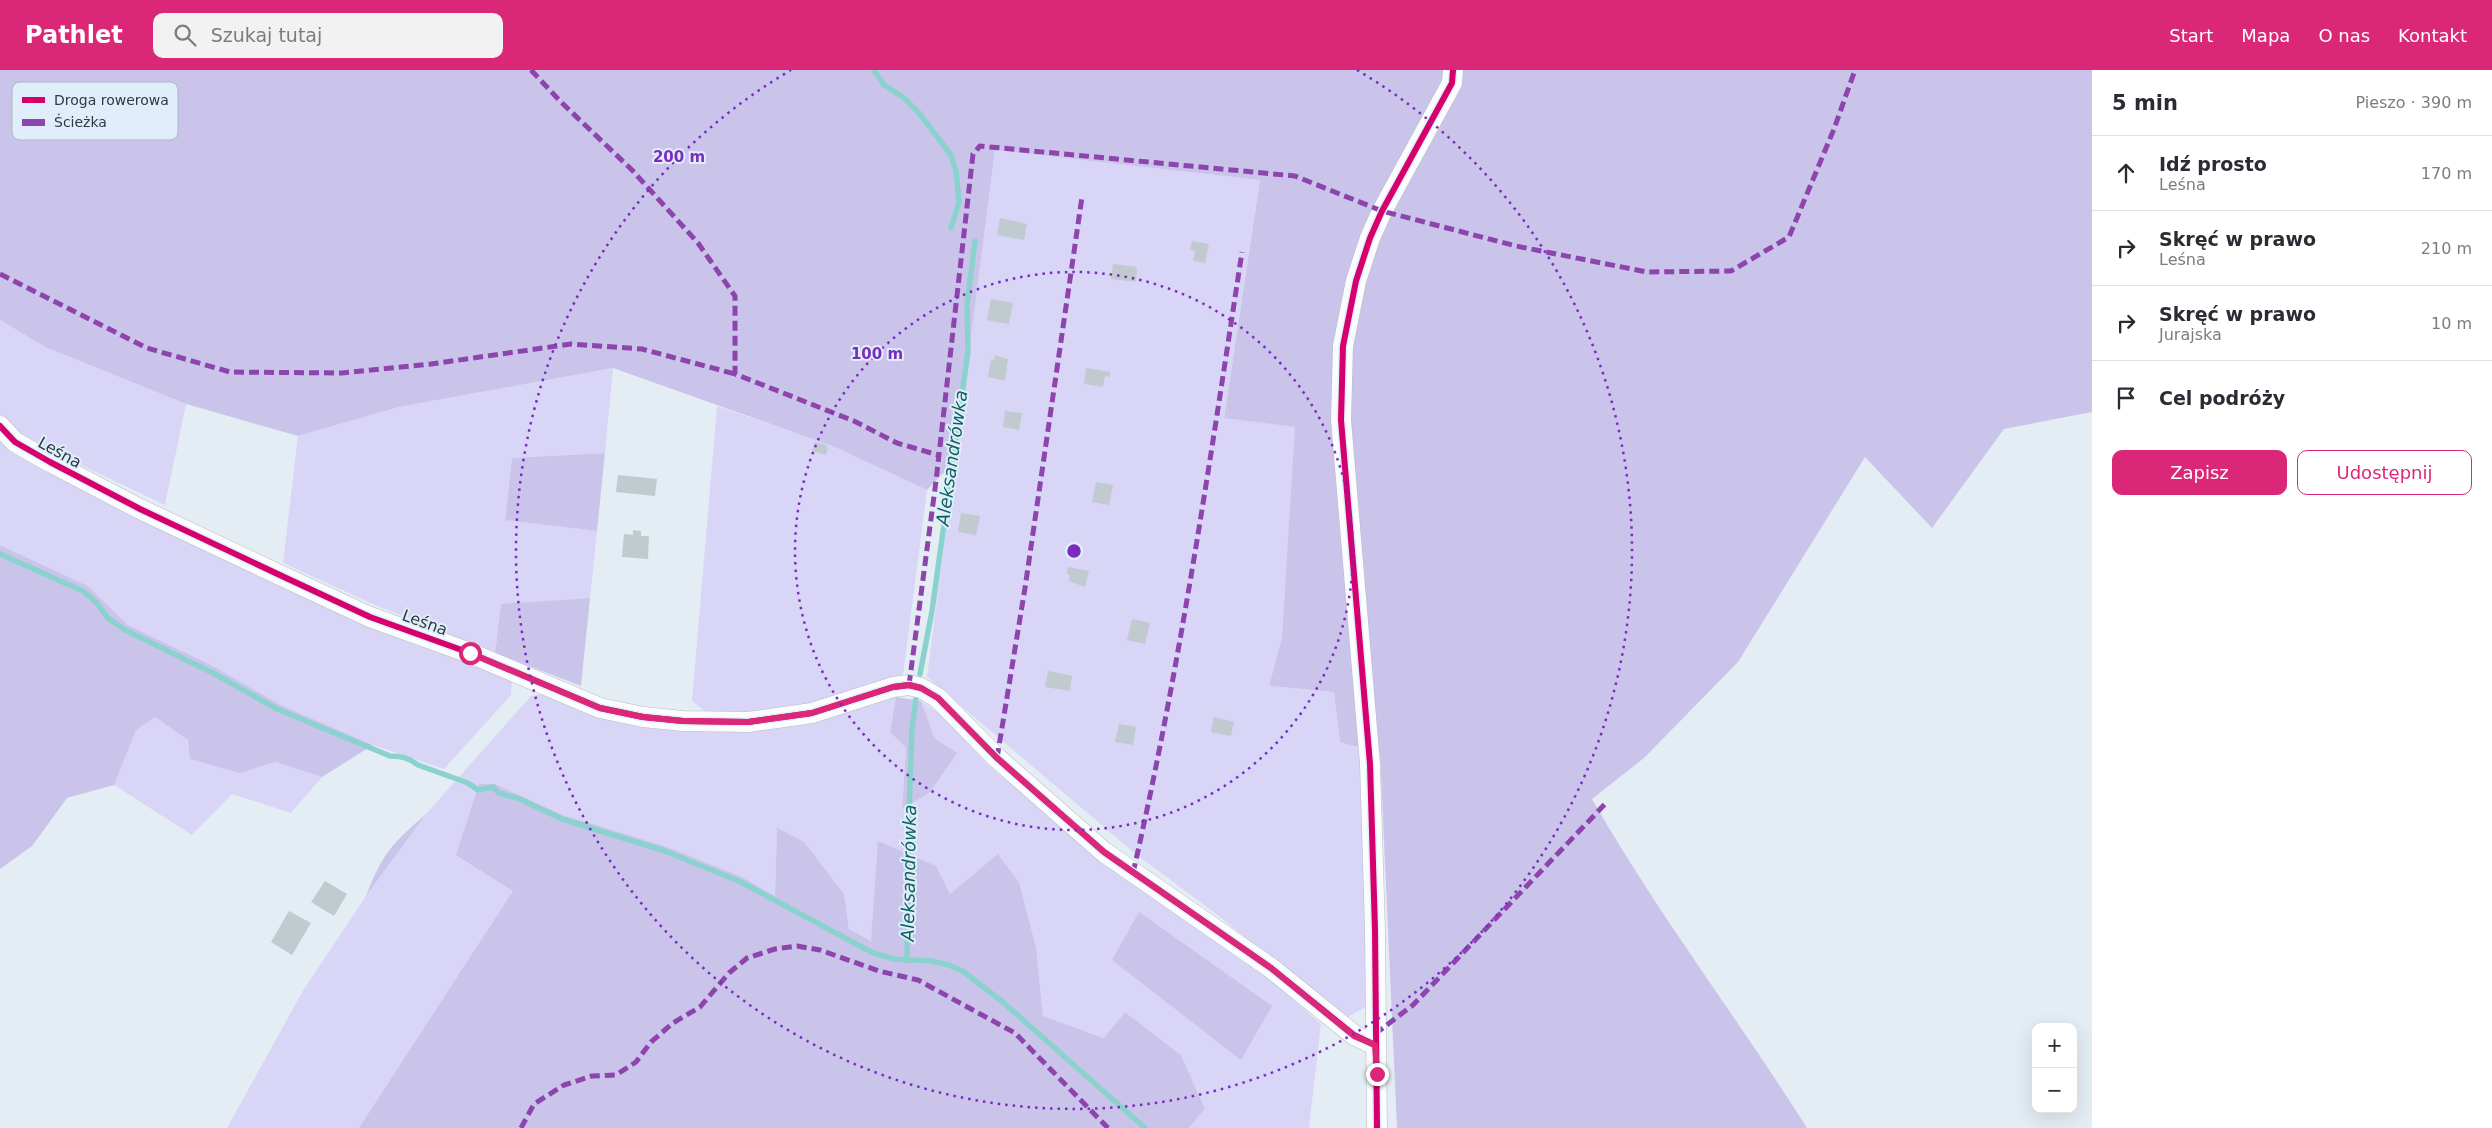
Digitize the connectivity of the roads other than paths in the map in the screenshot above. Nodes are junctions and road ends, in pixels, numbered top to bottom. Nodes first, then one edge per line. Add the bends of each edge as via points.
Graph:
1 (1453, 70) edge
2 (0, 426) edge
3 (1375, 1039) junction
4 (1377, 1128) edge

1 - 3 street via 1452,83 1370,238 1356,281 1343,346 1341,420 1370,764
2 - 3 street, Leśna via 15,442 50,462 284,578 370,617 470,653 600,708 683,721 748,722 812,713 893,687 909,685 921,688 938,698 997,758 1104,852 1271,968 1354,1036
3 - 4 street

